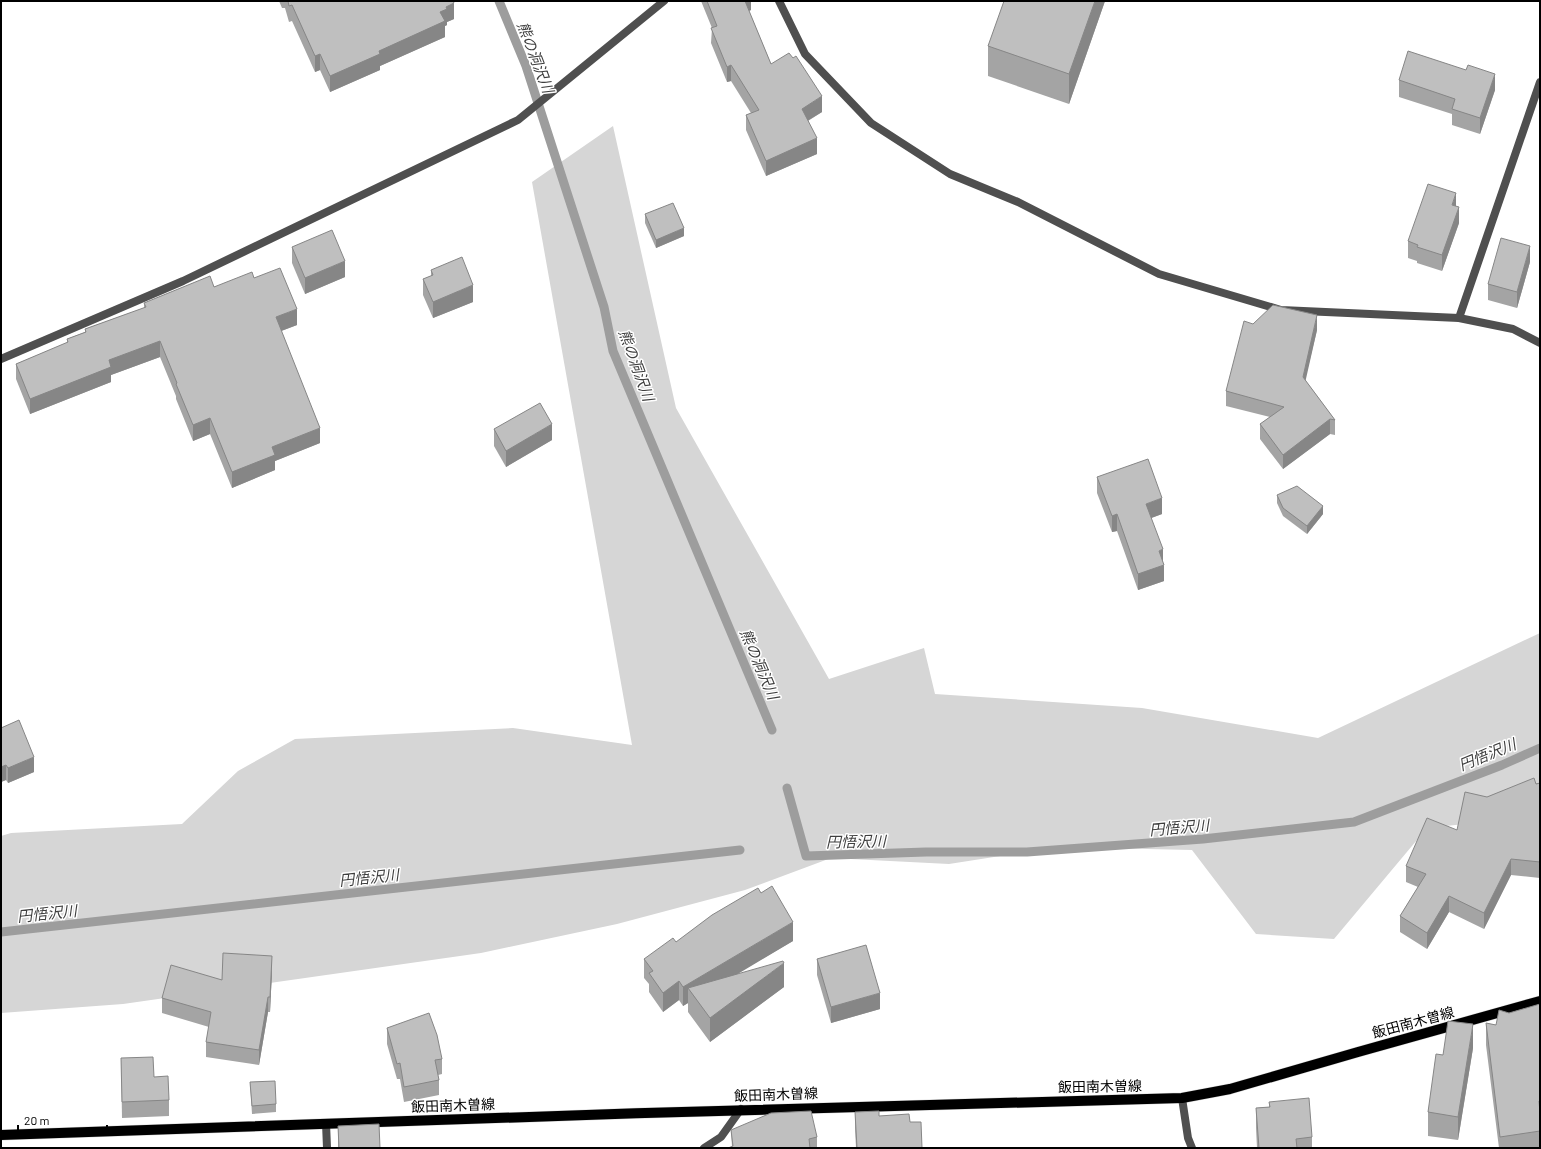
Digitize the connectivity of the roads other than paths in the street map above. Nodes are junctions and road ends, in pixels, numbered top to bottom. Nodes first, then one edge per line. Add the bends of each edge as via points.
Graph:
1 (664, 1) edge
2 (779, 1) edge
3 (1540, 82) edge
4 (1459, 318) junction
5 (1540, 343) edge
6 (1, 358) edge
7 (1540, 1001) edge
8 (1182, 1098) junction
9 (742, 1109) junction
10 (326, 1123) junction
11 (1, 1136) edge
12 (327, 1148) edge
13 (704, 1148) edge
14 (1192, 1148) edge

1 - 6 street via 518,120 183,281
2 - 4 street via 805,54 871,123 950,174 1018,202 1159,274 1281,310
3 - 4 street
4 - 5 street via 1513,329
7 - 8 main road, 飯田南木曽線 via 1230,1089
8 - 9 main road, 飯田南木曽線
8 - 14 street
9 - 10 main road, 飯田南木曽線
9 - 13 street via 721,1137
10 - 11 main road, 飯田南木曽線
10 - 12 street

